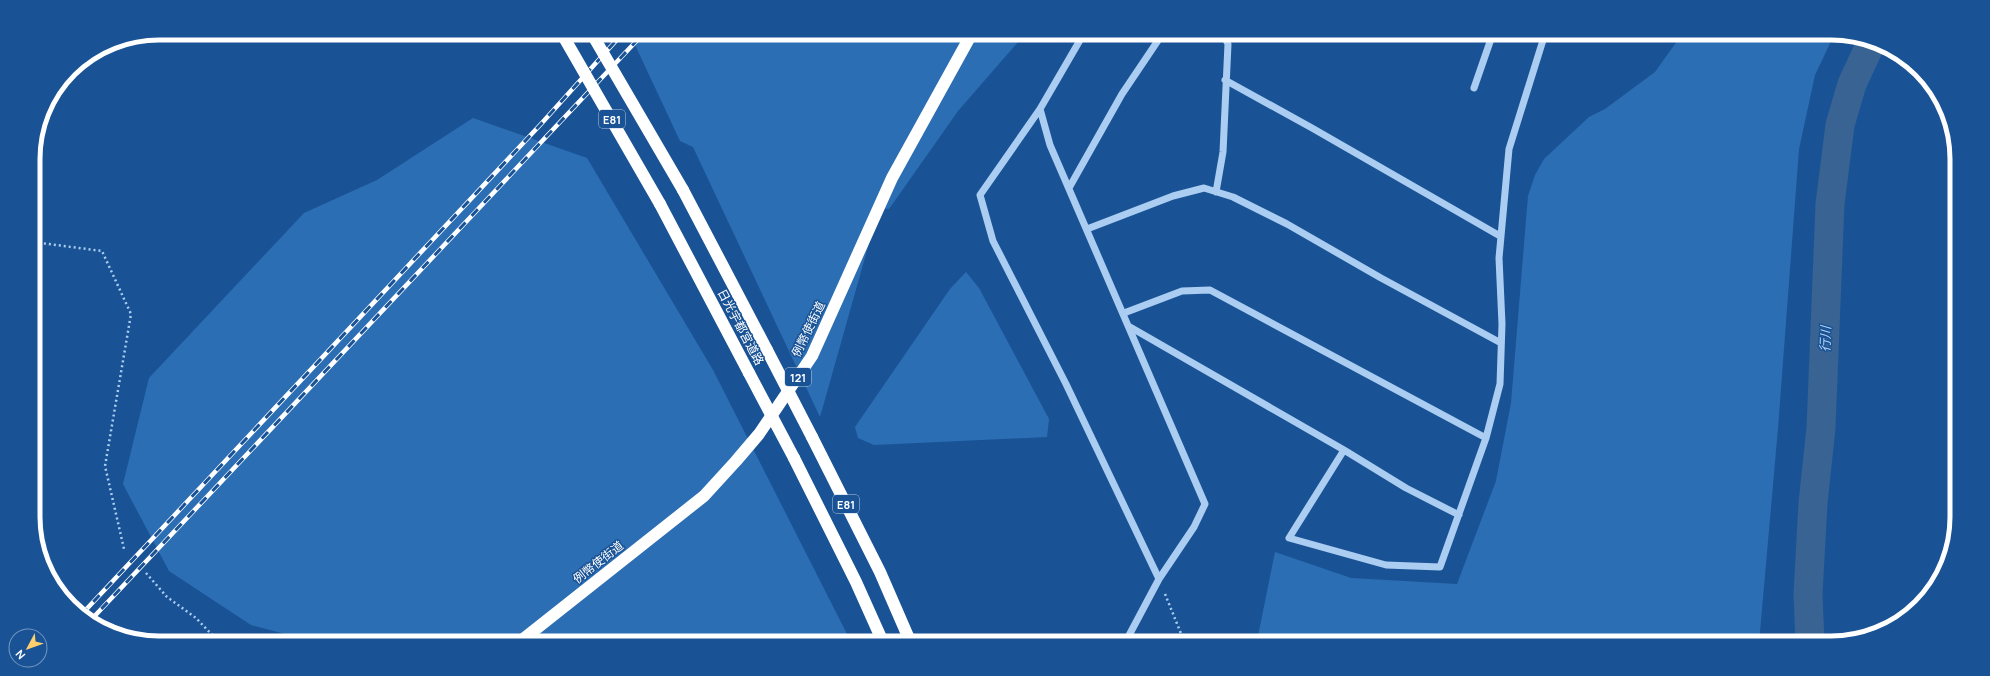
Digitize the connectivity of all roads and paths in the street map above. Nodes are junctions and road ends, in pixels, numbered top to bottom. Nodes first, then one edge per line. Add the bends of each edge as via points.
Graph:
1 (565, 40) edge
2 (596, 40) edge
3 (968, 40) edge
4 (1080, 40) edge
5 (1158, 40) edge
6 (1226, 40) edge
7 (1491, 40) edge
8 (1543, 40) edge
9 (1225, 80) junction
10 (1474, 88) dead end
11 (1040, 109) junction
12 (1069, 188) junction
13 (1216, 192) junction
14 (1086, 229) junction
15 (1500, 236) junction
16 (40, 243) edge
17 (1124, 313) junction
18 (1130, 327) junction
19 (1501, 343) junction
20 (1486, 438) junction
21 (1344, 450) junction
22 (1459, 515) junction
23 (124, 549) dead end
24 (146, 572) dead end
25 (1159, 579) junction
26 (213, 636) edge
27 (527, 636) edge
28 (880, 636) edge
29 (908, 636) edge
30 (1129, 636) edge
31 (1182, 636) edge

1 - 28 highway, 日光宇都宮道路 / E81, bridge via 660,204 794,458
2 - 29 highway, 日光宇都宮道路 / E81, bridge via 683,190 767,350 880,572
3 - 27 highway, 例幣使街道 / 121 via 892,178 812,356 758,434 704,496
4 - 11 street
5 - 12 street via 1122,94
6 - 9 street via 1228,44
7 - 10 street
8 - 15 street via 1509,149
9 - 13 street via 1223,152
9 - 15 street
11 - 12 street via 1050,145
11 - 25 street via 980,195 993,241 1066,384
12 - 14 street
13 - 14 street via 1204,188 1173,196
13 - 19 street via 1233,197 1287,224
14 - 17 street
15 - 19 street
16 - 23 path via 102,251 131,314 105,466
17 - 18 street
17 - 20 street via 1182,291 1210,290
18 - 21 street
18 - 25 street via 1205,504 1194,527
19 - 20 street via 1500,384
20 - 22 street
21 - 22 street via 1406,488
21 - 22 street via 1289,538 1386,565 1440,567
24 - 26 path via 167,597 196,618
25 - 30 street
25 - 31 path

